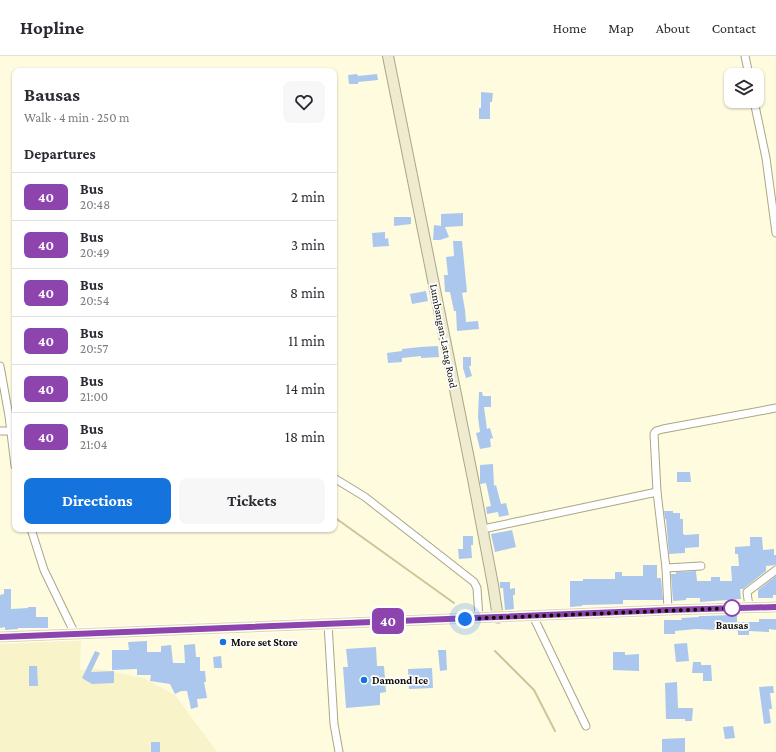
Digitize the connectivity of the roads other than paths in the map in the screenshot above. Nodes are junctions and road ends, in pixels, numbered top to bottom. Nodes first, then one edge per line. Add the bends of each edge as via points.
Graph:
1 (388, 56) edge
2 (745, 56) edge
3 (748, 68) edge
4 (755, 108) edge
5 (776, 233) edge
6 (0, 366) edge
7 (776, 408) edge
8 (12, 426) edge
9 (0, 431) edge
10 (12, 431) edge
11 (337, 480) edge
12 (657, 492) junction
13 (482, 528) junction
14 (32, 532) edge
15 (701, 566) dead end
16 (666, 568) junction
17 (776, 570) edge
18 (750, 607) junction
19 (776, 607) edge
20 (668, 610) junction
21 (533, 616) junction
22 (479, 618) junction
23 (498, 618) junction
24 (328, 624) junction
25 (75, 634) junction
26 (0, 637) edge
27 (586, 726) dead end
28 (339, 752) edge

1 - 13 street, Lumbangan-Latag Road
2 - 3 street
4 - 5 street via 766,158
6 - 8 street
7 - 12 street via 656,431 654,439
9 - 10 street
11 - 22 street via 365,497 474,582 478,588
12 - 13 street
12 - 16 street
13 - 23 street, Lumbangan-Latag Road
14 - 25 street via 44,570
15 - 16 street
16 - 20 street
17 - 18 street via 747,592
18 - 19 main road
18 - 20 main road
20 - 21 main road
21 - 23 main road
21 - 27 street
22 - 23 main road
22 - 24 main road
24 - 25 main road
24 - 28 street via 334,724
25 - 26 main road

